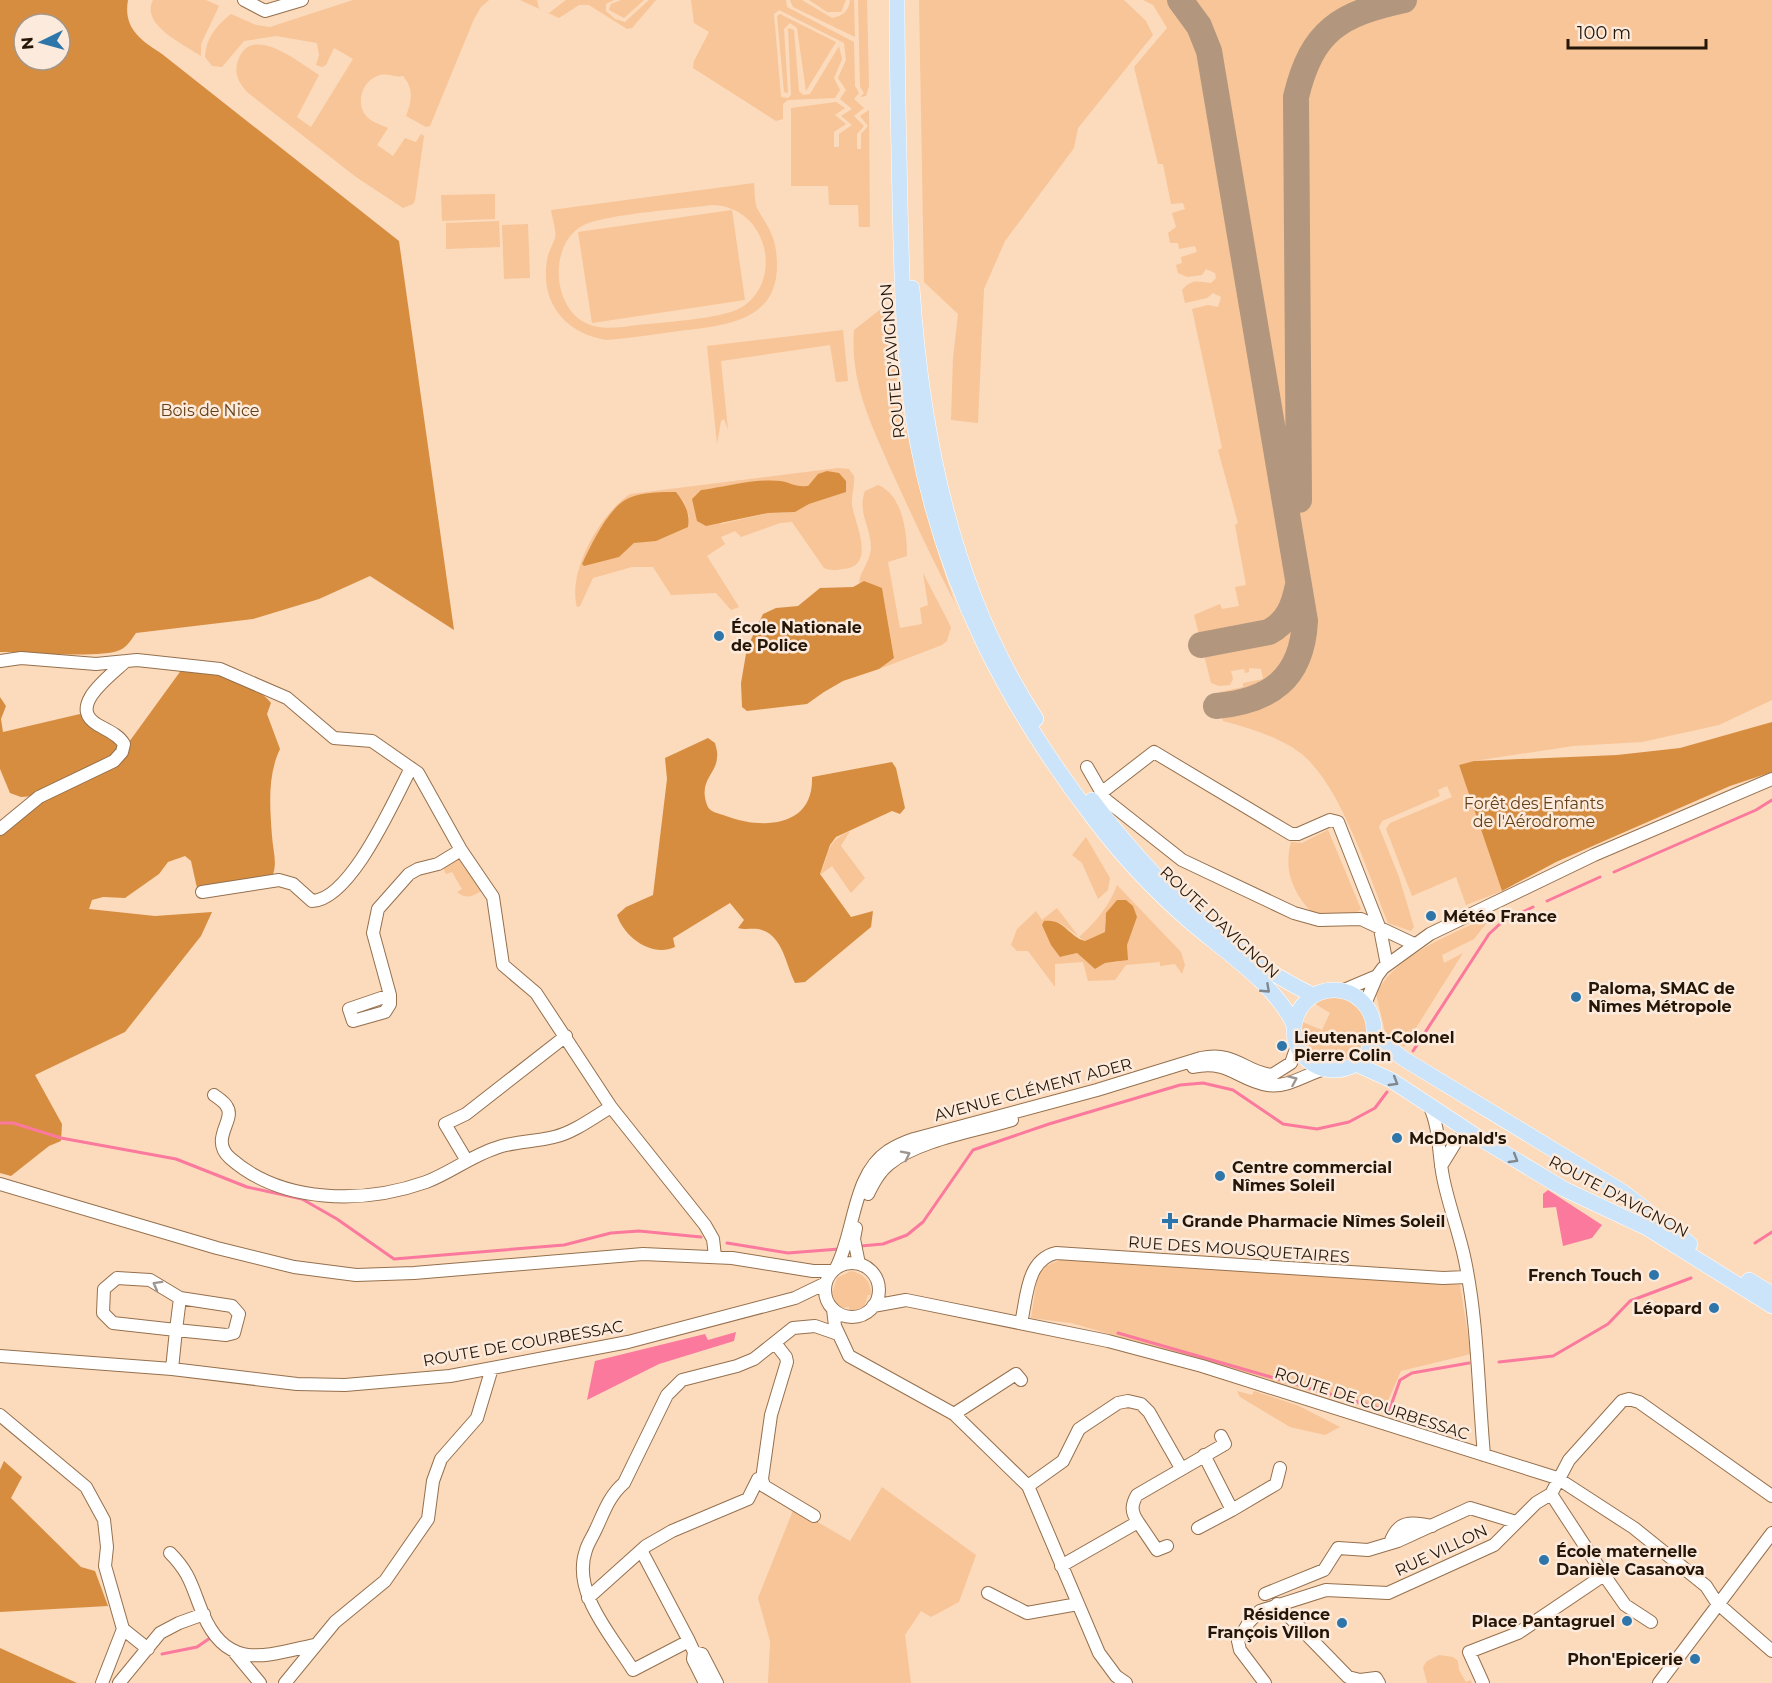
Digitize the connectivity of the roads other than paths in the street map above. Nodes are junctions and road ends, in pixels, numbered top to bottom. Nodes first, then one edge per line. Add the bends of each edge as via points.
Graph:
1 (244, 0) edge
2 (302, 0) edge
3 (897, 0) edge
4 (907, 0) edge
5 (0, 661) edge
6 (126, 661) junction
7 (1087, 766) dead end
8 (411, 768) junction
9 (1772, 778) edge
10 (1101, 793) junction
11 (0, 829) edge
12 (461, 850) junction
13 (202, 892) dead end
14 (1380, 929) junction
15 (1414, 944) junction
16 (1387, 965) junction
17 (1377, 976) junction
18 (1344, 990) junction
19 (390, 995) dead end
20 (1313, 995) junction
21 (1365, 1004) junction
22 (1294, 1025) junction
23 (566, 1036) junction
24 (1374, 1036) junction
25 (1298, 1046) junction
26 (1356, 1064) junction
27 (1325, 1069) junction
28 (214, 1095) dead end
29 (1429, 1105) junction
30 (611, 1107) junction
31 (1471, 1133) junction
32 (467, 1161) junction
33 (1441, 1166) junction
34 (0, 1184) edge
35 (715, 1256) junction
36 (859, 1264) junction
37 (830, 1276) junction
38 (1467, 1277) junction
39 (877, 1281) junction
40 (1772, 1294) edge
41 (180, 1298) junction
42 (795, 1298) junction
43 (906, 1300) junction
44 (831, 1306) junction
45 (873, 1306) junction
46 (1772, 1306) edge
47 (858, 1316) junction
48 (1021, 1323) junction
49 (176, 1330) junction
50 (838, 1334) junction
51 (775, 1343) junction
52 (0, 1356) edge
53 (492, 1368) junction
54 (172, 1369) junction
55 (1021, 1380) dead end
56 (0, 1414) edge
57 (954, 1414) junction
58 (1221, 1436) dead end
59 (1204, 1455) junction
60 (1484, 1455) junction
61 (1181, 1468) junction
62 (1280, 1468) dead end
63 (1557, 1478) junction
64 (762, 1479) junction
65 (1028, 1486) junction
66 (1551, 1494) junction
67 (1772, 1496) edge
68 (1232, 1509) junction
69 (814, 1516) dead end
70 (1138, 1522) junction
71 (1516, 1522) junction
72 (1198, 1528) dead end
73 (1770, 1538) edge
74 (1167, 1546) dead end
75 (642, 1552) junction
76 (170, 1553) dead end
77 (1061, 1566) junction
78 (1604, 1575) junction
79 (988, 1593) dead end
80 (1266, 1594) dead end
81 (588, 1598) junction
82 (1717, 1603) junction
83 (1078, 1604) junction
84 (1277, 1604) junction
85 (204, 1614) junction
86 (1651, 1622) dead end
87 (123, 1629) junction
88 (688, 1639) junction
89 (314, 1645) junction
90 (148, 1649) junction
91 (1772, 1651) edge
92 (694, 1652) junction
93 (235, 1653) junction
94 (102, 1683) edge
95 (119, 1683) edge
96 (260, 1683) edge
97 (285, 1683) edge
98 (705, 1683) edge
99 (717, 1683) edge
100 (1126, 1683) edge
101 (1265, 1683) edge
102 (1379, 1683) edge
103 (1483, 1683) edge
104 (1659, 1683) edge

1 - 2 street via 265,11
3 -> 22 main road, ROUTE D'AVIGNON via 903,313 914,423 939,528 971,618 1010,697 1096,821 1186,919 1282,1003
4 - 20 main road, ROUTE D'AVIGNON via 912,278 921,393 944,503 987,624 1031,711 1064,761 1150,868 1211,927 1263,968
5 - 6 street
6 - 8 street via 220,669 287,698 334,738 372,741
6 - 11 street via 88,699 86,709 90,720 121,738 122,752 114,761 39,797
7 - 10 street
8 - 12 street via 426,786
8 - 13 street via 376,837 352,873 325,898 312,901 293,884 279,880
9 - 15 street via 1528,885
10 - 14 street via 1169,851 1213,876 1294,913 1319,920 1361,919
10 - 14 street via 1155,752 1291,834 1335,820
12 - 19 street via 438,864 409,874 378,909 373,933
12 - 23 street via 493,897 503,965 536,993
14 - 15 street
14 - 16 street
15 - 16 street
16 - 17 street
17 - 18 street
17 - 21 street
18 - 20 main road
18 - 21 main road
20 - 22 main road via 1297,1014
21 - 24 main road via 1373,1019
22 - 25 main road
23 - 30 street
23 - 32 street via 466,1114 445,1124
24 - 26 main road via 1369,1050
24 - 40 main road, ROUTE D'AVIGNON via 1404,1059 1623,1192 1687,1242
25 - 27 main road via 1309,1061
25 - 37 street, AVENUE CLÉMENT ADER via 1291,1064 1272,1075 1233,1058 1201,1058 914,1139 889,1150 873,1166 863,1187
26 - 27 main road
26 -> 29 main road, ROUTE D'AVIGNON via 1391,1080
36 -> 27 street, AVENUE CLÉMENT ADER via 854,1239 873,1184 889,1164 920,1148 1200,1065 1231,1068 1274,1085
28 - 32 street via 229,1112 221,1133 228,1156 264,1180 287,1189 333,1196 385,1194 428,1181
29 - 31 main road, ROUTE D'AVIGNON
29 - 33 street via 1437,1128
30 - 32 street via 557,1137 497,1147
30 - 35 street via 705,1226 713,1239
31 - 33 street via 1457,1140
31 -> 46 main road, ROUTE D'AVIGNON via 1564,1188 1647,1228
33 - 38 street
34 - 35 street via 217,1248 294,1267 356,1275 643,1254
35 - 37 street
36 - 37 street via 843,1264
36 - 39 street via 867,1267
37 - 42 street, ROUTE DE COURBESSAC
37 - 44 street
38 - 48 street, RUE DES MOUSQUETAIRES via 1056,1253 1038,1264
38 - 60 street
39 - 43 street, ROUTE DE COURBESSAC
39 - 45 street via 878,1298
41 - 49 street
41 - 49 street via 231,1306 239,1314 234,1333
41 -> 49 street via 150,1280 117,1278 104,1289 102,1303 103,1313 113,1323
42 - 44 street, ROUTE DE COURBESSAC
42 - 53 street, ROUTE DE COURBESSAC via 628,1342
43 - 45 street, ROUTE DE COURBESSAC
43 - 48 street, ROUTE DE COURBESSAC
44 - 47 street via 849,1317
44 - 50 street
45 - 47 street
47 - 50 street
48 - 60 street, ROUTE DE COURBESSAC via 1202,1366
49 - 54 street
50 - 51 street via 822,1335 809,1326 793,1328
50 - 57 street via 849,1356
51 - 64 street via 787,1362 771,1415
51 - 81 street via 737,1366 682,1380 667,1395 586,1550 583,1576
52 - 54 street, ROUTE DE COURBESSAC
53 - 54 street, ROUTE DE COURBESSAC via 450,1376 345,1385 297,1384
53 - 89 street via 477,1418 441,1459 433,1481 428,1520 385,1581 335,1622
55 - 57 street via 1016,1374
56 - 87 street via 86,1487 104,1520 105,1566
57 - 65 street
58 - 59 street via 1225,1444
59 - 61 street
59 - 68 street
60 - 63 street, ROUTE DE COURBESSAC
61 - 65 street via 1149,1412 1141,1404 1128,1401 1118,1403 1079,1429 1063,1461
61 - 70 street via 1137,1495 1132,1511
62 - 68 street via 1276,1484
63 - 66 street
63 - 67 street via 1614,1409 1629,1399 1639,1402
63 - 82 street, ROUTE DE COURBESSAC via 1634,1528 1706,1586
64 - 69 street via 764,1486
64 - 75 street via 753,1484 748,1499 672,1531
65 - 77 street
66 - 71 street, RUE VILLON
66 - 78 street
68 - 72 street
70 - 74 street via 1157,1550
70 - 77 street
71 - 80 street via 1470,1508 1368,1550 1338,1548 1324,1570
71 - 84 street, RUE VILLON via 1494,1545 1388,1593 1326,1590
73 - 82 street
75 - 81 street
75 - 88 street
76 - 85 street via 195,1586
77 - 83 street
78 - 86 street via 1625,1605
78 - 103 street via 1518,1633 1469,1652
79 - 83 street via 1027,1613
81 - 88 street via 633,1670
82 - 91 street, ROUTE DE COURBESSAC
82 - 104 street
83 - 100 street via 1099,1653
84 - 101 street, RUE VILLON via 1260,1611 1238,1641 1239,1650
84 - 102 street via 1348,1677 1376,1678
85 - 90 street via 160,1633
85 - 93 street via 217,1638
87 - 90 street
87 - 94 street
88 - 92 street
89 - 93 street via 260,1654
89 - 97 street
90 - 95 street
92 - 98 street via 693,1659
92 - 99 street via 702,1654
93 - 96 street

